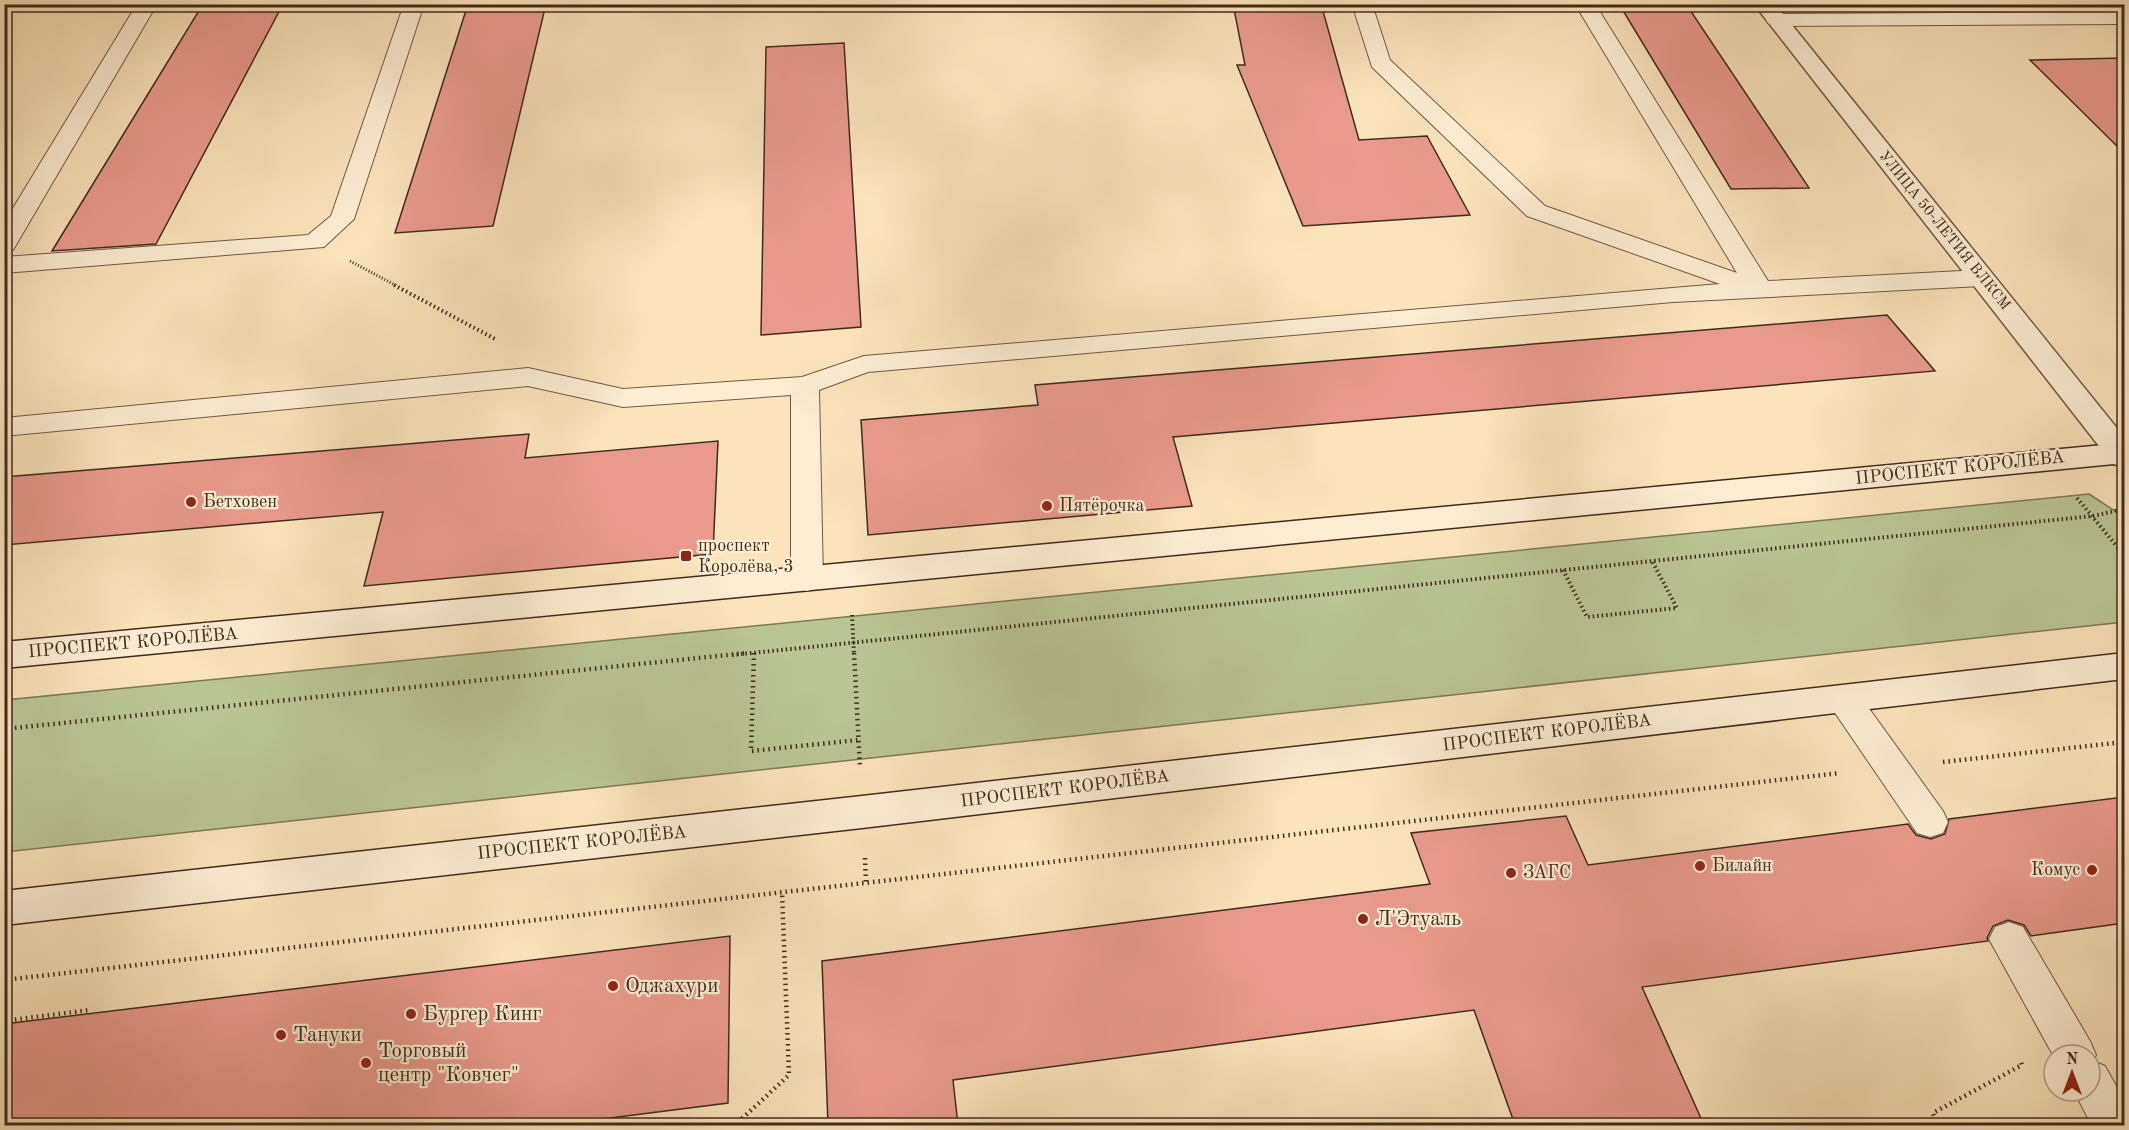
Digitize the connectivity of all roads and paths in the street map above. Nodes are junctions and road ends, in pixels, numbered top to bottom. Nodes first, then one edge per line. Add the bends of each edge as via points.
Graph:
1 (147, 4) edge
2 (414, 4) edge
3 (1362, 4) edge
4 (1585, 4) edge
5 (1770, 12) edge
6 (2124, 18) edge
7 (315, 242) junction
8 (4, 245) edge
9 (4, 265) edge
10 (1981, 278) junction
11 (1760, 289) junction
12 (544, 380) junction
13 (805, 385) junction
14 (4, 427) edge
15 (2123, 454) edge
16 (2124, 509) edge
17 (1652, 561) junction
18 (1563, 570) junction
19 (850, 576) junction
20 (807, 580) junction
21 (854, 643) junction
22 (754, 653) junction
23 (4, 655) edge
24 (2124, 666) edge
25 (1843, 698) junction
26 (4, 729) edge
27 (858, 740) junction
28 (2124, 742) edge
29 (1892, 768) junction
30 (862, 812) junction
31 (1930, 822) dead end
32 (866, 883) junction
33 (782, 892) junction
34 (4, 908) edge
35 (2008, 939) dead end
36 (4, 980) edge
37 (90, 1010) dead end
38 (4, 1021) edge
39 (2068, 1043) edge
40 (2020, 1054) dead end
41 (2102, 1101) edge
42 (734, 1125) edge
43 (1937, 1125) edge
44 (2116, 1125) edge

1 - 8 lane
2 - 7 lane via 342,219
3 - 11 lane via 1380,62 1536,211
4 - 11 lane
5 - 6 lane
5 - 10 main road, УЛИЦА 50-ЛЕТИЯ ВЛКСМ
7 - 9 lane
7 - 12 path via 538,363
10 - 11 lane
10 - 15 main road, УЛИЦА 50-ЛЕТИЯ ВЛКСМ
11 - 13 lane via 864,364
12 - 13 lane via 623,398
12 - 14 lane via 528,377
13 - 20 lane
15 - 19 main road, ПРОСПЕКТ КОРОЛЁВА
16 - 17 path via 2093,516
17 - 18 path
17 - 18 path via 1677,608 1587,617
18 - 21 path
19 - 20 main road, ПРОСПЕКТ КОРОЛЁВА
19 - 21 path
20 - 23 main road, ПРОСПЕКТ КОРОЛЁВА
21 - 22 path
21 - 27 path
22 - 26 path
22 - 27 path via 751,750
24 - 25 main road, ПРОСПЕКТ КОРОЛЁВА
25 - 29 lane
25 - 30 main road, ПРОСПЕКТ КОРОЛЁВА
27 - 30 path
28 - 29 path
29 - 31 lane
29 - 32 path
30 - 32 path
30 - 34 main road, ПРОСПЕКТ КОРОЛЁВА
32 - 33 path
33 - 36 path
33 - 42 path via 789,1075
35 - 39 lane
37 - 38 path
40 - 43 path via 2022,1065 1933,1113
41 - 44 lane

